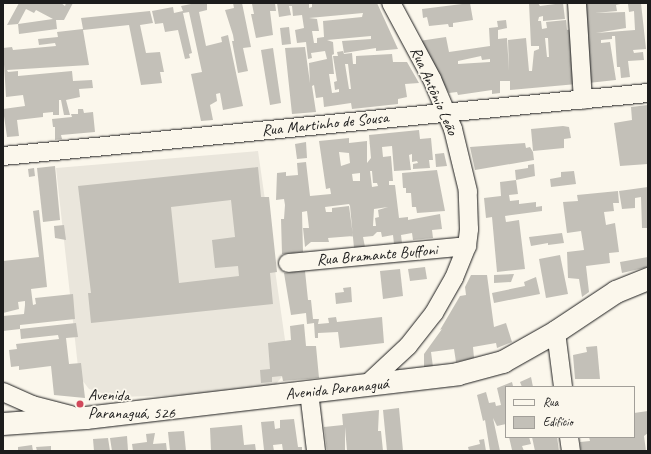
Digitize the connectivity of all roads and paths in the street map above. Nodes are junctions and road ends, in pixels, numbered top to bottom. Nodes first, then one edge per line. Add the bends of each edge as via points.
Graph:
1 (391, 3) edge
2 (577, 3) edge
3 (648, 93) edge
4 (583, 100) junction
5 (445, 112) junction
6 (3, 156) edge
7 (467, 246) junction
8 (288, 263) dead end
9 (648, 279) edge
10 (556, 332) junction
11 (563, 386) edge
12 (364, 387) junction
13 (3, 392) edge
14 (309, 392) junction
15 (86, 418) junction
16 (3, 424) edge
17 (569, 438) edge
18 (316, 451) edge
19 (571, 451) edge

1 - 5 street, Rua Antônio Leão via 432,79
2 - 4 street
3 - 4 street, Rua Martinho de Sousa
4 - 5 street, Rua Martinho de Sousa
5 - 6 street, Rua Martinho de Sousa
5 - 7 street, Rua Antônio Leão via 453,129 468,191
7 - 8 street, Rua Bramante Buffoni
7 - 12 street, Rua Antônio Leão via 454,278 434,313 408,346
9 - 10 main road, Avenida Paranaguá via 616,292
10 - 11 street
10 - 12 main road, Avenida Paranaguá via 503,362 458,374
12 - 14 main road, Avenida Paranaguá
13 - 15 street via 52,411
14 - 15 main road, Avenida Paranaguá
14 - 18 street
15 - 16 main road, Avenida Paranaguá
17 - 19 street

